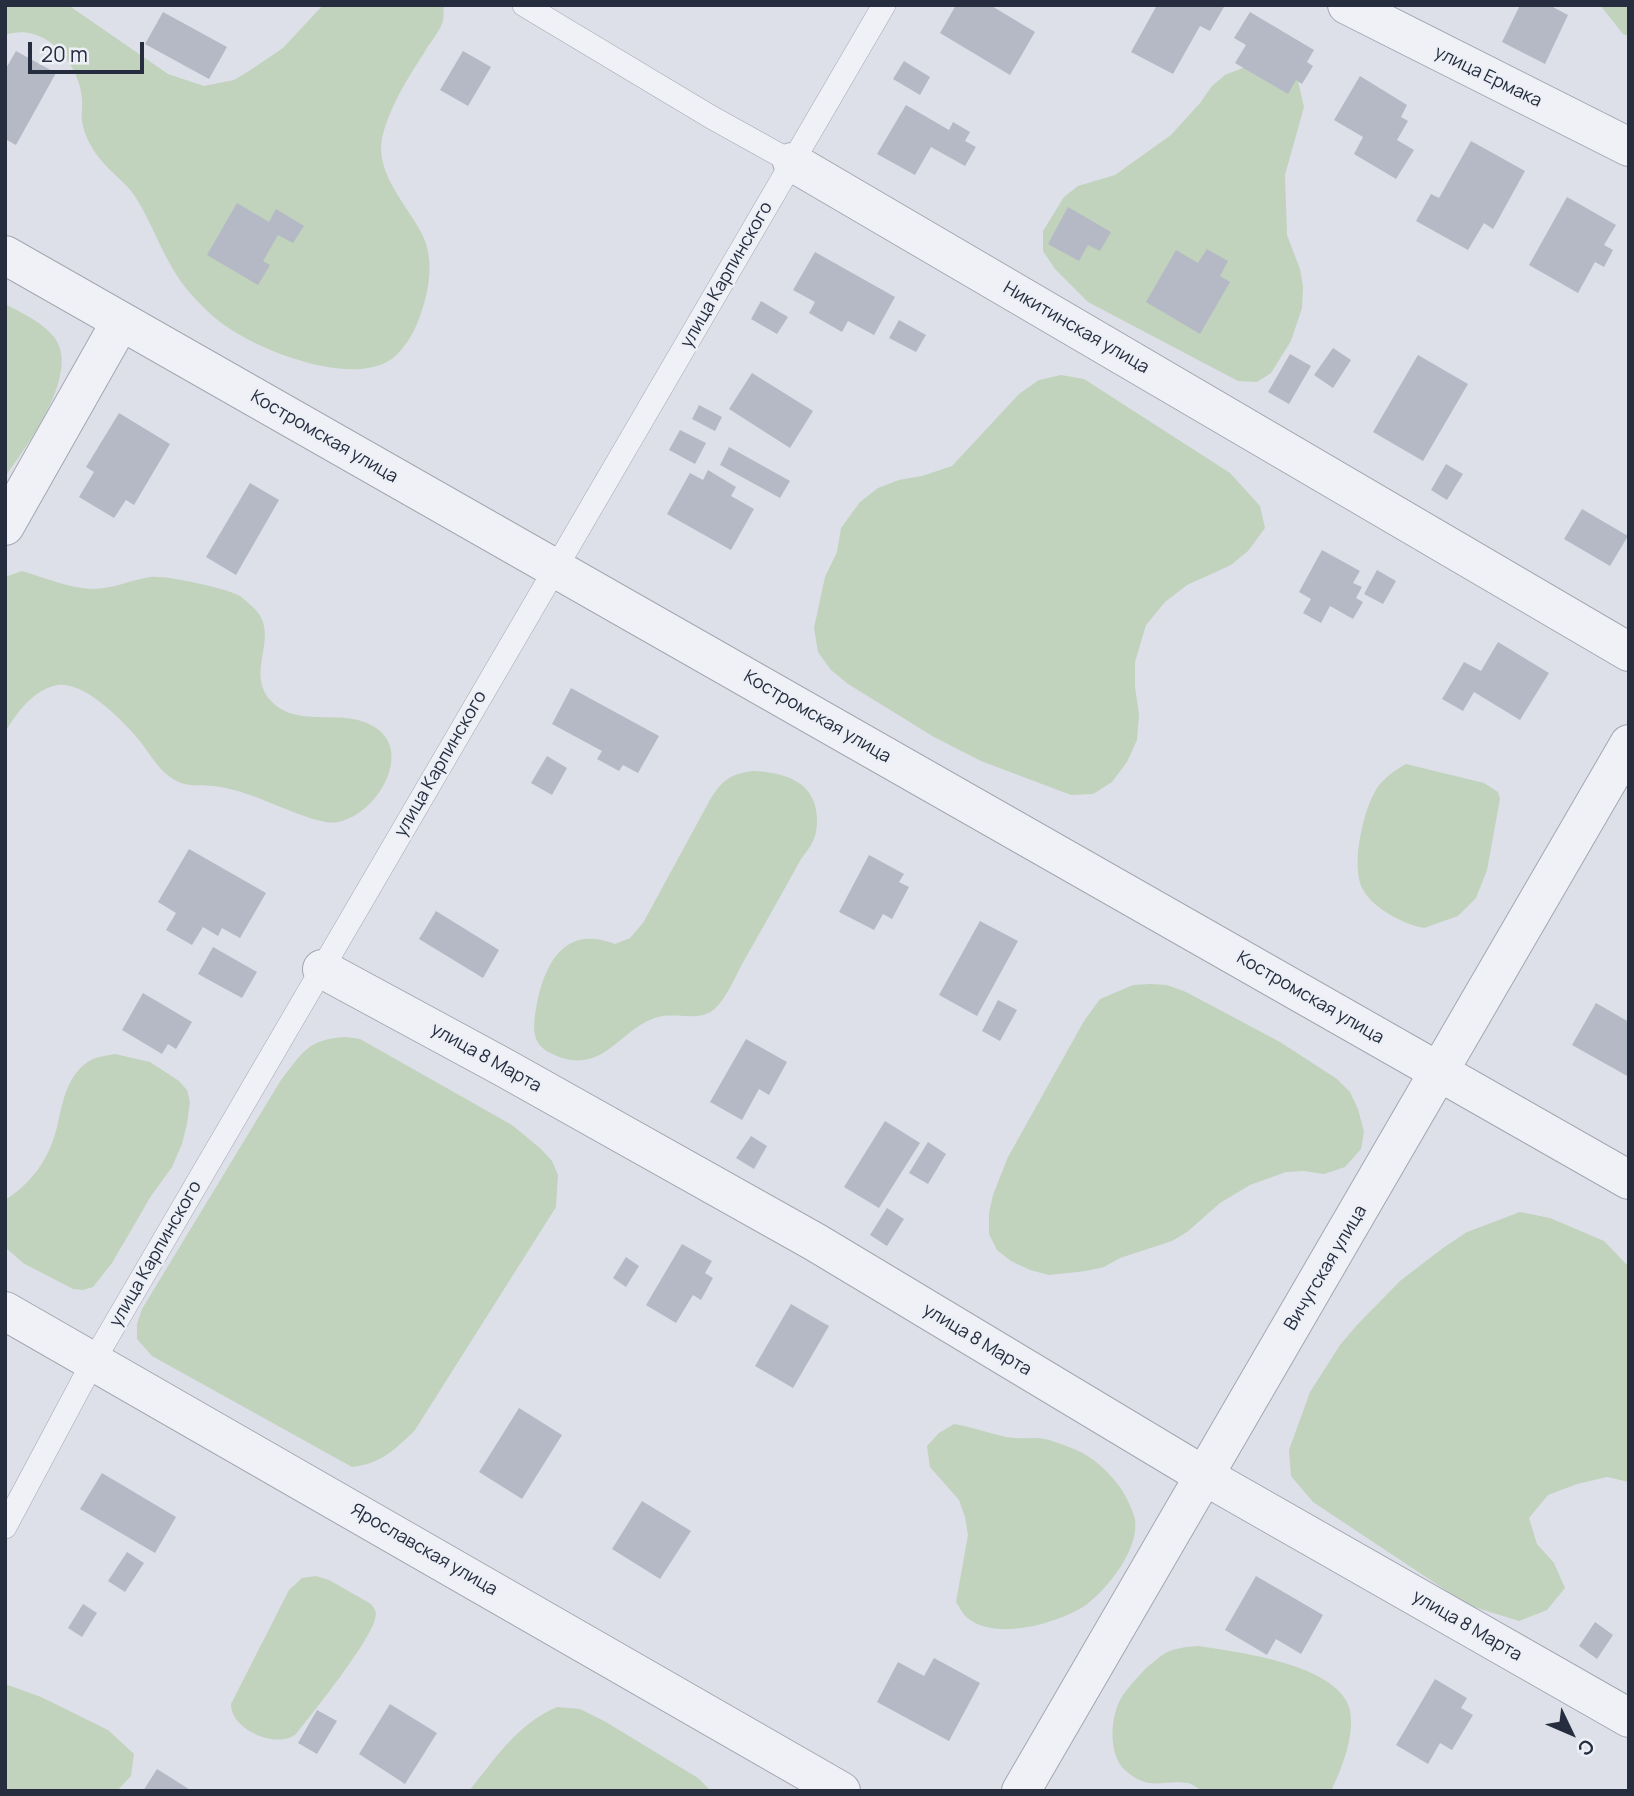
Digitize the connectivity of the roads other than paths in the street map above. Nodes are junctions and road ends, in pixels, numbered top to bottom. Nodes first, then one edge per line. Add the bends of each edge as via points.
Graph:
1 (524, 5) edge
2 (884, 5) edge
3 (1347, 5) edge
4 (1629, 147) edge
5 (792, 162) junction
6 (5, 256) edge
7 (121, 321) junction
8 (5, 526) edge
9 (555, 568) junction
10 (1629, 652) edge
11 (1629, 744) edge
12 (322, 969) junction
13 (1441, 1073) junction
14 (1629, 1180) edge
15 (5, 1311) edge
16 (94, 1360) junction
17 (1203, 1475) junction
18 (5, 1527) edge
19 (1629, 1718) edge
20 (841, 1791) edge
21 (1021, 1791) edge

1 - 5 lane, Никитинская улица
2 - 5 lane, улица Карпинского
3 - 4 street, улица Ермака
5 - 9 lane, улица Карпинского
5 - 10 street, Никитинская улица
6 - 7 street, Костромская улица
7 - 8 street
7 - 9 street, Костромская улица
9 - 12 lane, улица Карпинского
9 - 13 street, Костромская улица
11 - 13 street, Вичугская улица
12 - 16 lane, улица Карпинского
12 - 17 street, улица 8 Марта via 815,1242
13 - 14 street, Костромская улица
13 - 17 street, Вичугская улица
15 - 16 street, Ярославская улица
16 - 18 lane, улица Карпинского
16 - 20 street, Ярославская улица
17 - 19 street, улица 8 Марта
17 - 21 street, Вичугская улица

